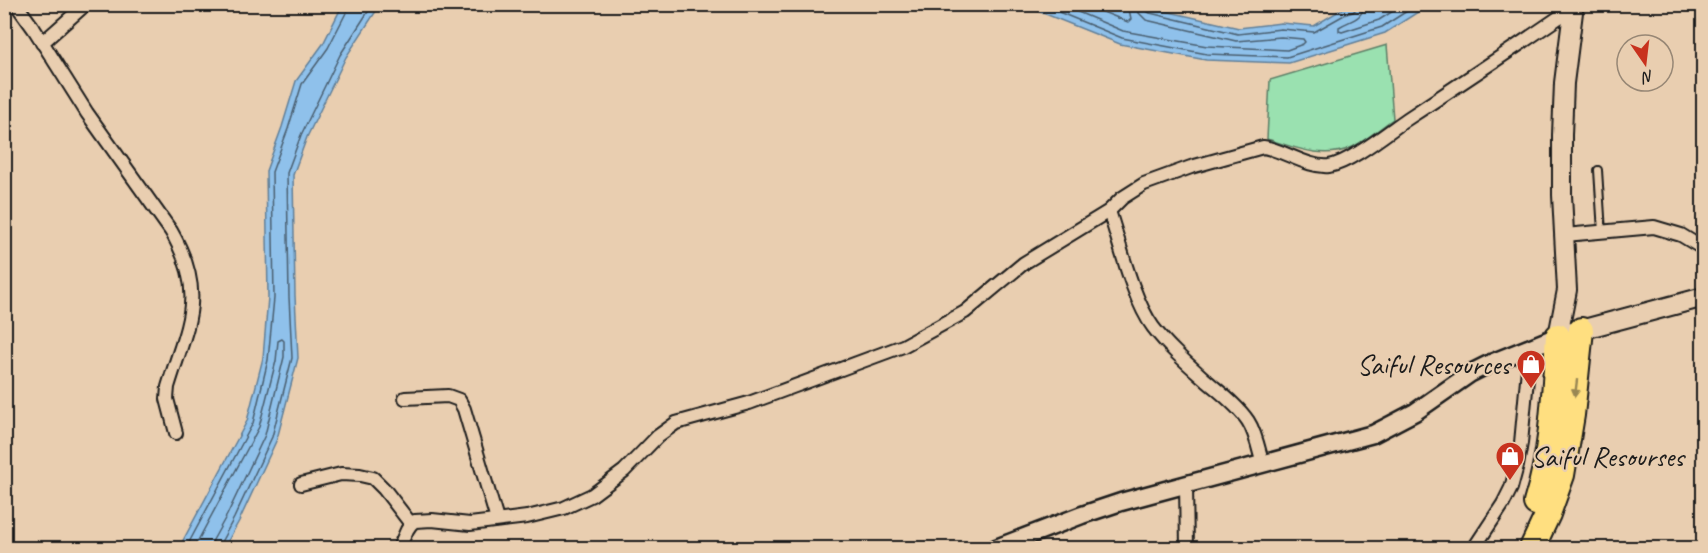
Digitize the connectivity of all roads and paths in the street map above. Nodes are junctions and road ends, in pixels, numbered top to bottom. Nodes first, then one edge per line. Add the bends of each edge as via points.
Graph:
1 (16, 4) edge
2 (86, 4) edge
3 (1574, 6) edge
4 (42, 42) junction
5 (1598, 170) dead end
6 (1109, 211) junction
7 (1602, 232) junction
8 (1565, 236) junction
9 (1704, 249) edge
10 (1567, 290) junction
11 (1704, 297) edge
12 (1581, 330) junction
13 (1558, 336) junction
14 (1530, 347) junction
15 (405, 398) dead end
16 (176, 433) dead end
17 (1263, 465) junction
18 (301, 484) dead end
19 (1186, 485) junction
20 (497, 520) junction
21 (411, 524) junction
22 (399, 549) edge
23 (996, 549) edge
24 (1187, 549) edge
25 (1474, 549) edge
26 (1516, 549) edge
27 (1532, 549) edge

1 - 4 street
2 - 4 street
3 - 6 street via 1338,163 1322,166 1272,148 1257,149 1144,184
3 - 8 main road via 1563,108 1561,175
4 - 16 street via 171,231 186,264 191,283 190,317 167,399
5 - 7 lane
6 - 17 street via 1146,316 1163,339 1247,420
6 - 20 street via 1024,263 965,312 918,339 749,403 683,420 658,436 624,471 592,495 564,508
7 - 8 street
7 - 9 street via 1654,227 1681,235
8 - 10 main road
10 - 12 main road
10 - 13 main road
11 - 12 main road
12 - 13 main road
12 -> 27 highway via 1562,475
13 - 14 street
13 - 26 highway via 1554,414 1545,474
14 - 17 street via 1471,373 1385,429
14 - 25 street via 1521,443 1511,488
15 - 20 street via 448,396 459,400
17 - 19 street
18 - 21 street via 340,474 373,478
19 - 23 street via 1093,511
19 - 24 street
20 - 21 street via 470,524 419,520
21 - 22 street

